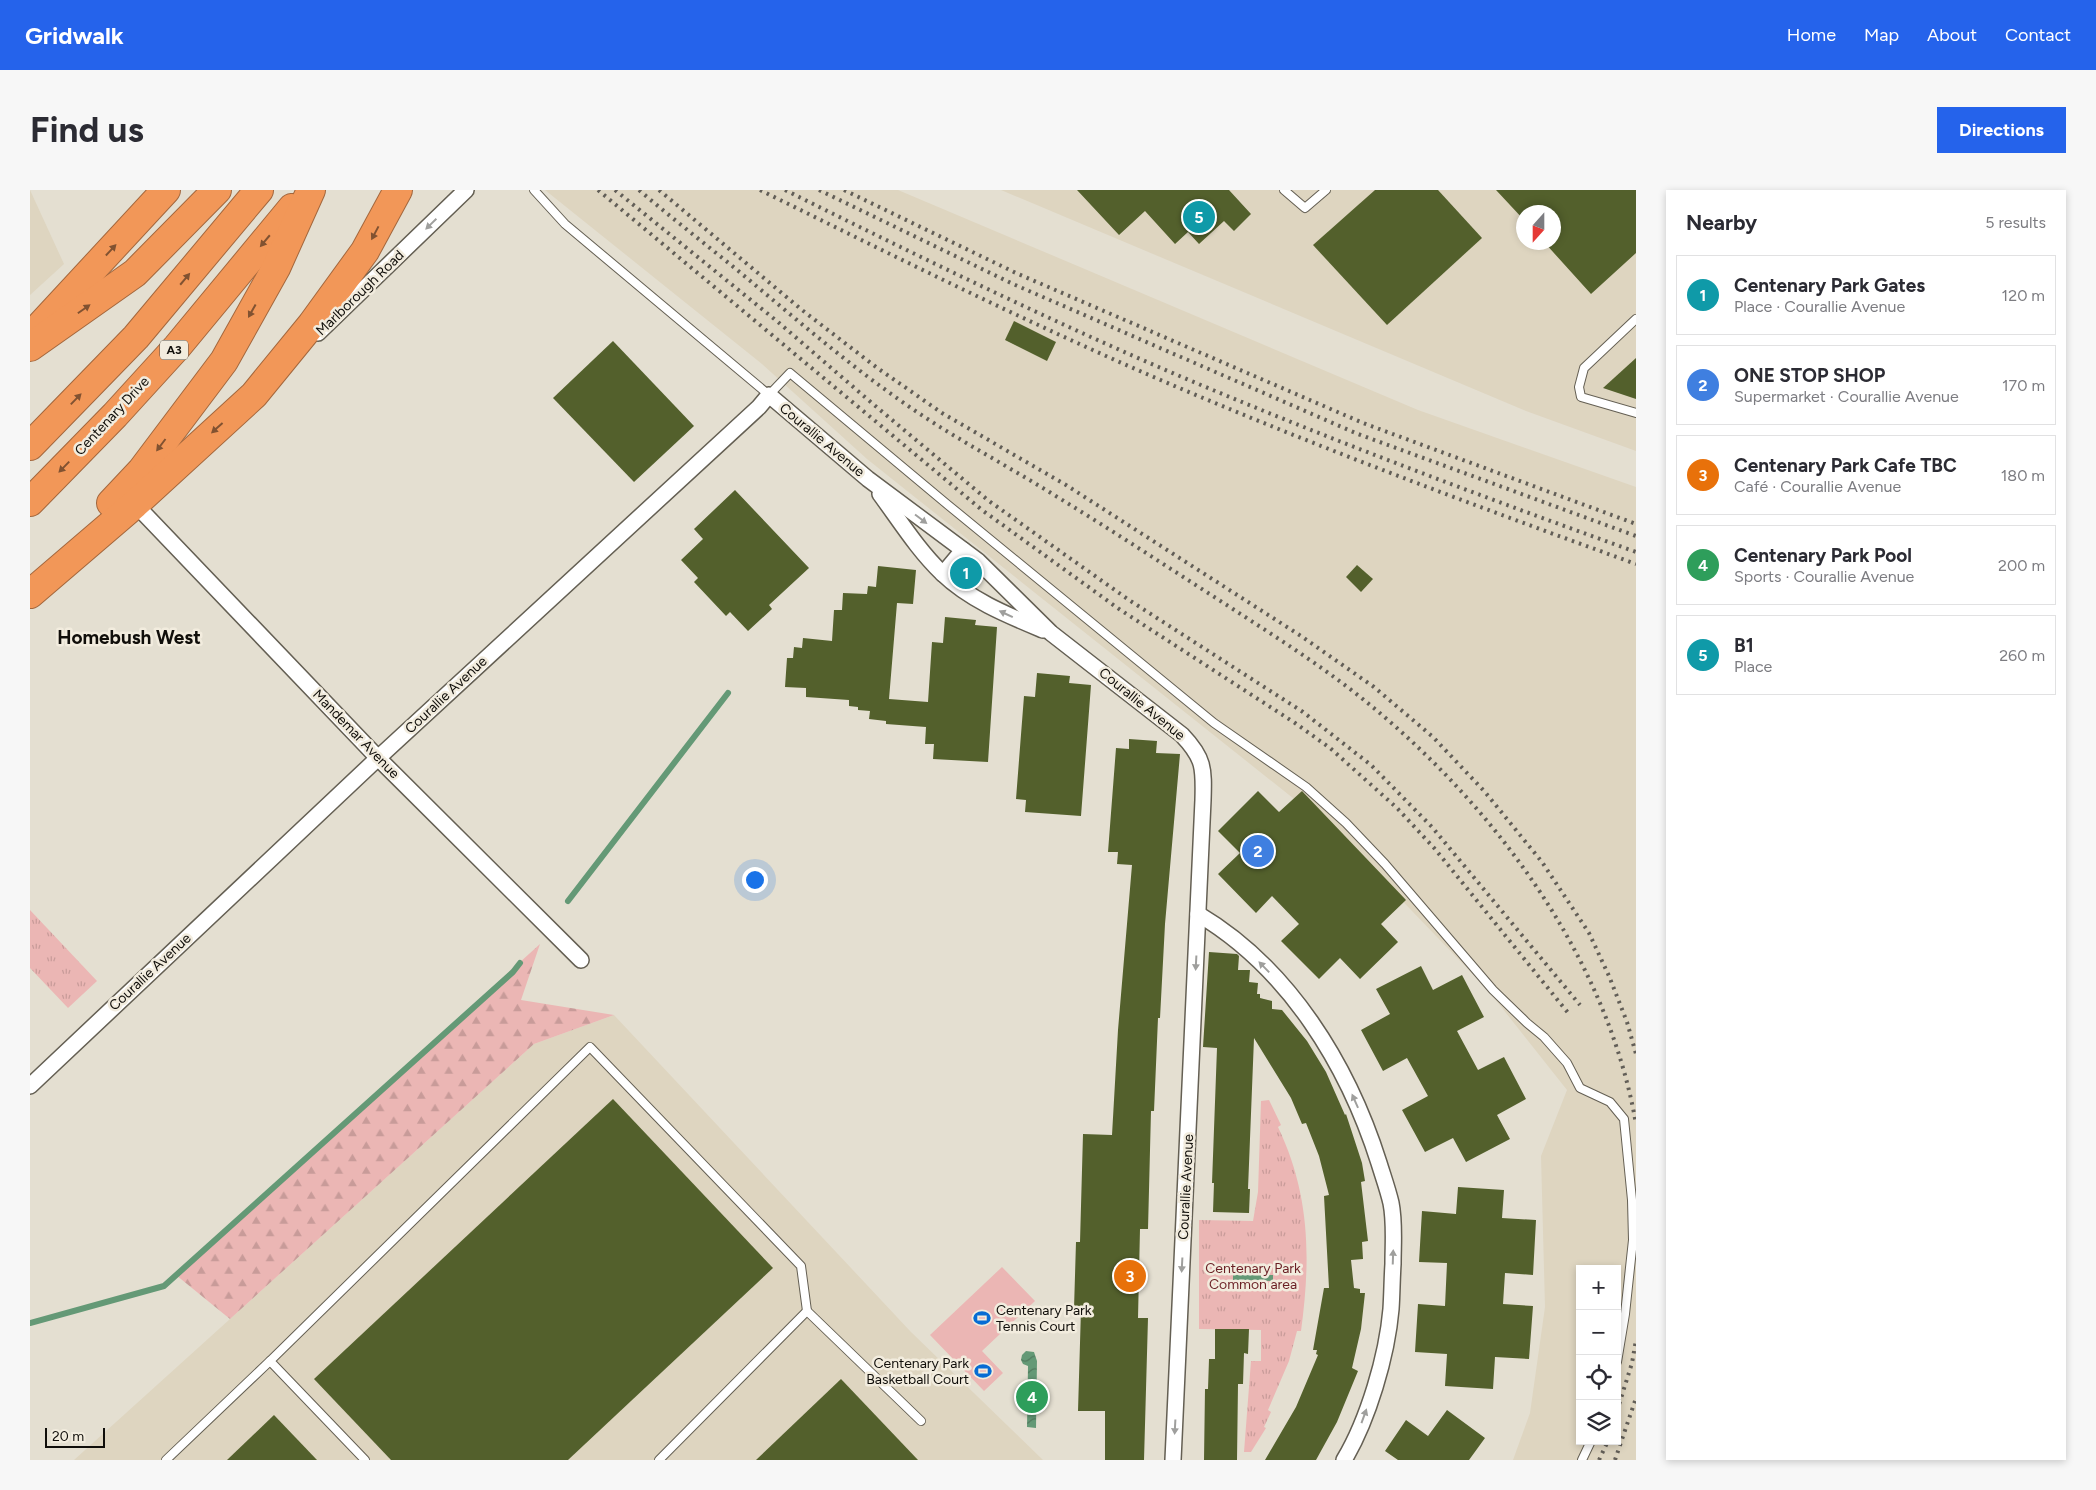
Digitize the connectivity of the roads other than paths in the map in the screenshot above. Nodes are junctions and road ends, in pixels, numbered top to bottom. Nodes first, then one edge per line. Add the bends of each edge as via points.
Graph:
1 (166, 190) edge
2 (217, 190) edge
3 (259, 190) edge
4 (309, 190) edge
5 (398, 190) edge
6 (466, 190) edge
7 (534, 190) edge
8 (1284, 190) edge
9 (1326, 190) edge
10 (1636, 319) edge
11 (30, 337) edge
12 (30, 347) edge
13 (254, 395) junction
14 (769, 395) junction
15 (1636, 413) edge
16 (30, 446) edge
17 (868, 479) junction
18 (30, 502) edge
19 (135, 504) junction
20 (962, 550) junction
21 (943, 574) junction
22 (30, 587) edge
23 (30, 594) edge
24 (1051, 633) junction
25 (378, 758) junction
26 (1198, 914) junction
27 (581, 960) dead end
28 (30, 1086) edge
29 (807, 1311) junction
30 (1618, 1355) edge
31 (270, 1361) junction
32 (921, 1421) dead end
33 (1589, 1445) edge
34 (166, 1460) edge
35 (365, 1460) edge
36 (659, 1460) edge
37 (1173, 1460) edge
38 (1344, 1460) edge
39 (1582, 1460) edge

11 -> 1 highway
12 -> 2 highway via 135,273
16 -> 3 highway, A3 via 136,338
4 -> 18 highway, Centenary Drive / A3 via 177,347
4 -> 22 highway via 276,268 224,361 142,470
5 -> 13 highway via 365,251 312,324
6 -> 13 street, Marlborough Road
7 - 14 lane via 565,224
8 - 9 lane via 1305,208
10 - 15 lane via 1584,368 1579,387 1581,397
13 -> 19 highway
14 - 17 street, Courallie Avenue
14 - 25 street, Courallie Avenue
14 - 30 lane via 790,373 1214,723 1306,787 1385,864 1493,990 1544,1037 1567,1063 1580,1088 1610,1102 1624,1119 1634,1240
17 -> 20 street, Courallie Avenue
17 - 21 street, Courallie Avenue via 922,552
19 - 23 highway
19 - 25 street, Mandemar Avenue
20 - 21 street
20 - 24 street, Courallie Avenue via 978,561
24 -> 21 street, Courallie Avenue via 1003,614
24 - 26 street, Courallie Avenue via 1182,735 1196,750 1204,777
25 - 27 street, Mandemar Avenue
25 - 28 street, Courallie Avenue
26 -> 37 street, Courallie Avenue
38 -> 26 street via 1361,1424 1380,1368 1391,1311 1394,1228 1391,1203 1370,1134 1322,1039 1296,1001 1244,946
29 - 31 lane via 801,1266 590,1047
29 - 32 lane
29 - 36 lane
31 - 34 lane
31 - 35 lane
33 - 39 lane

